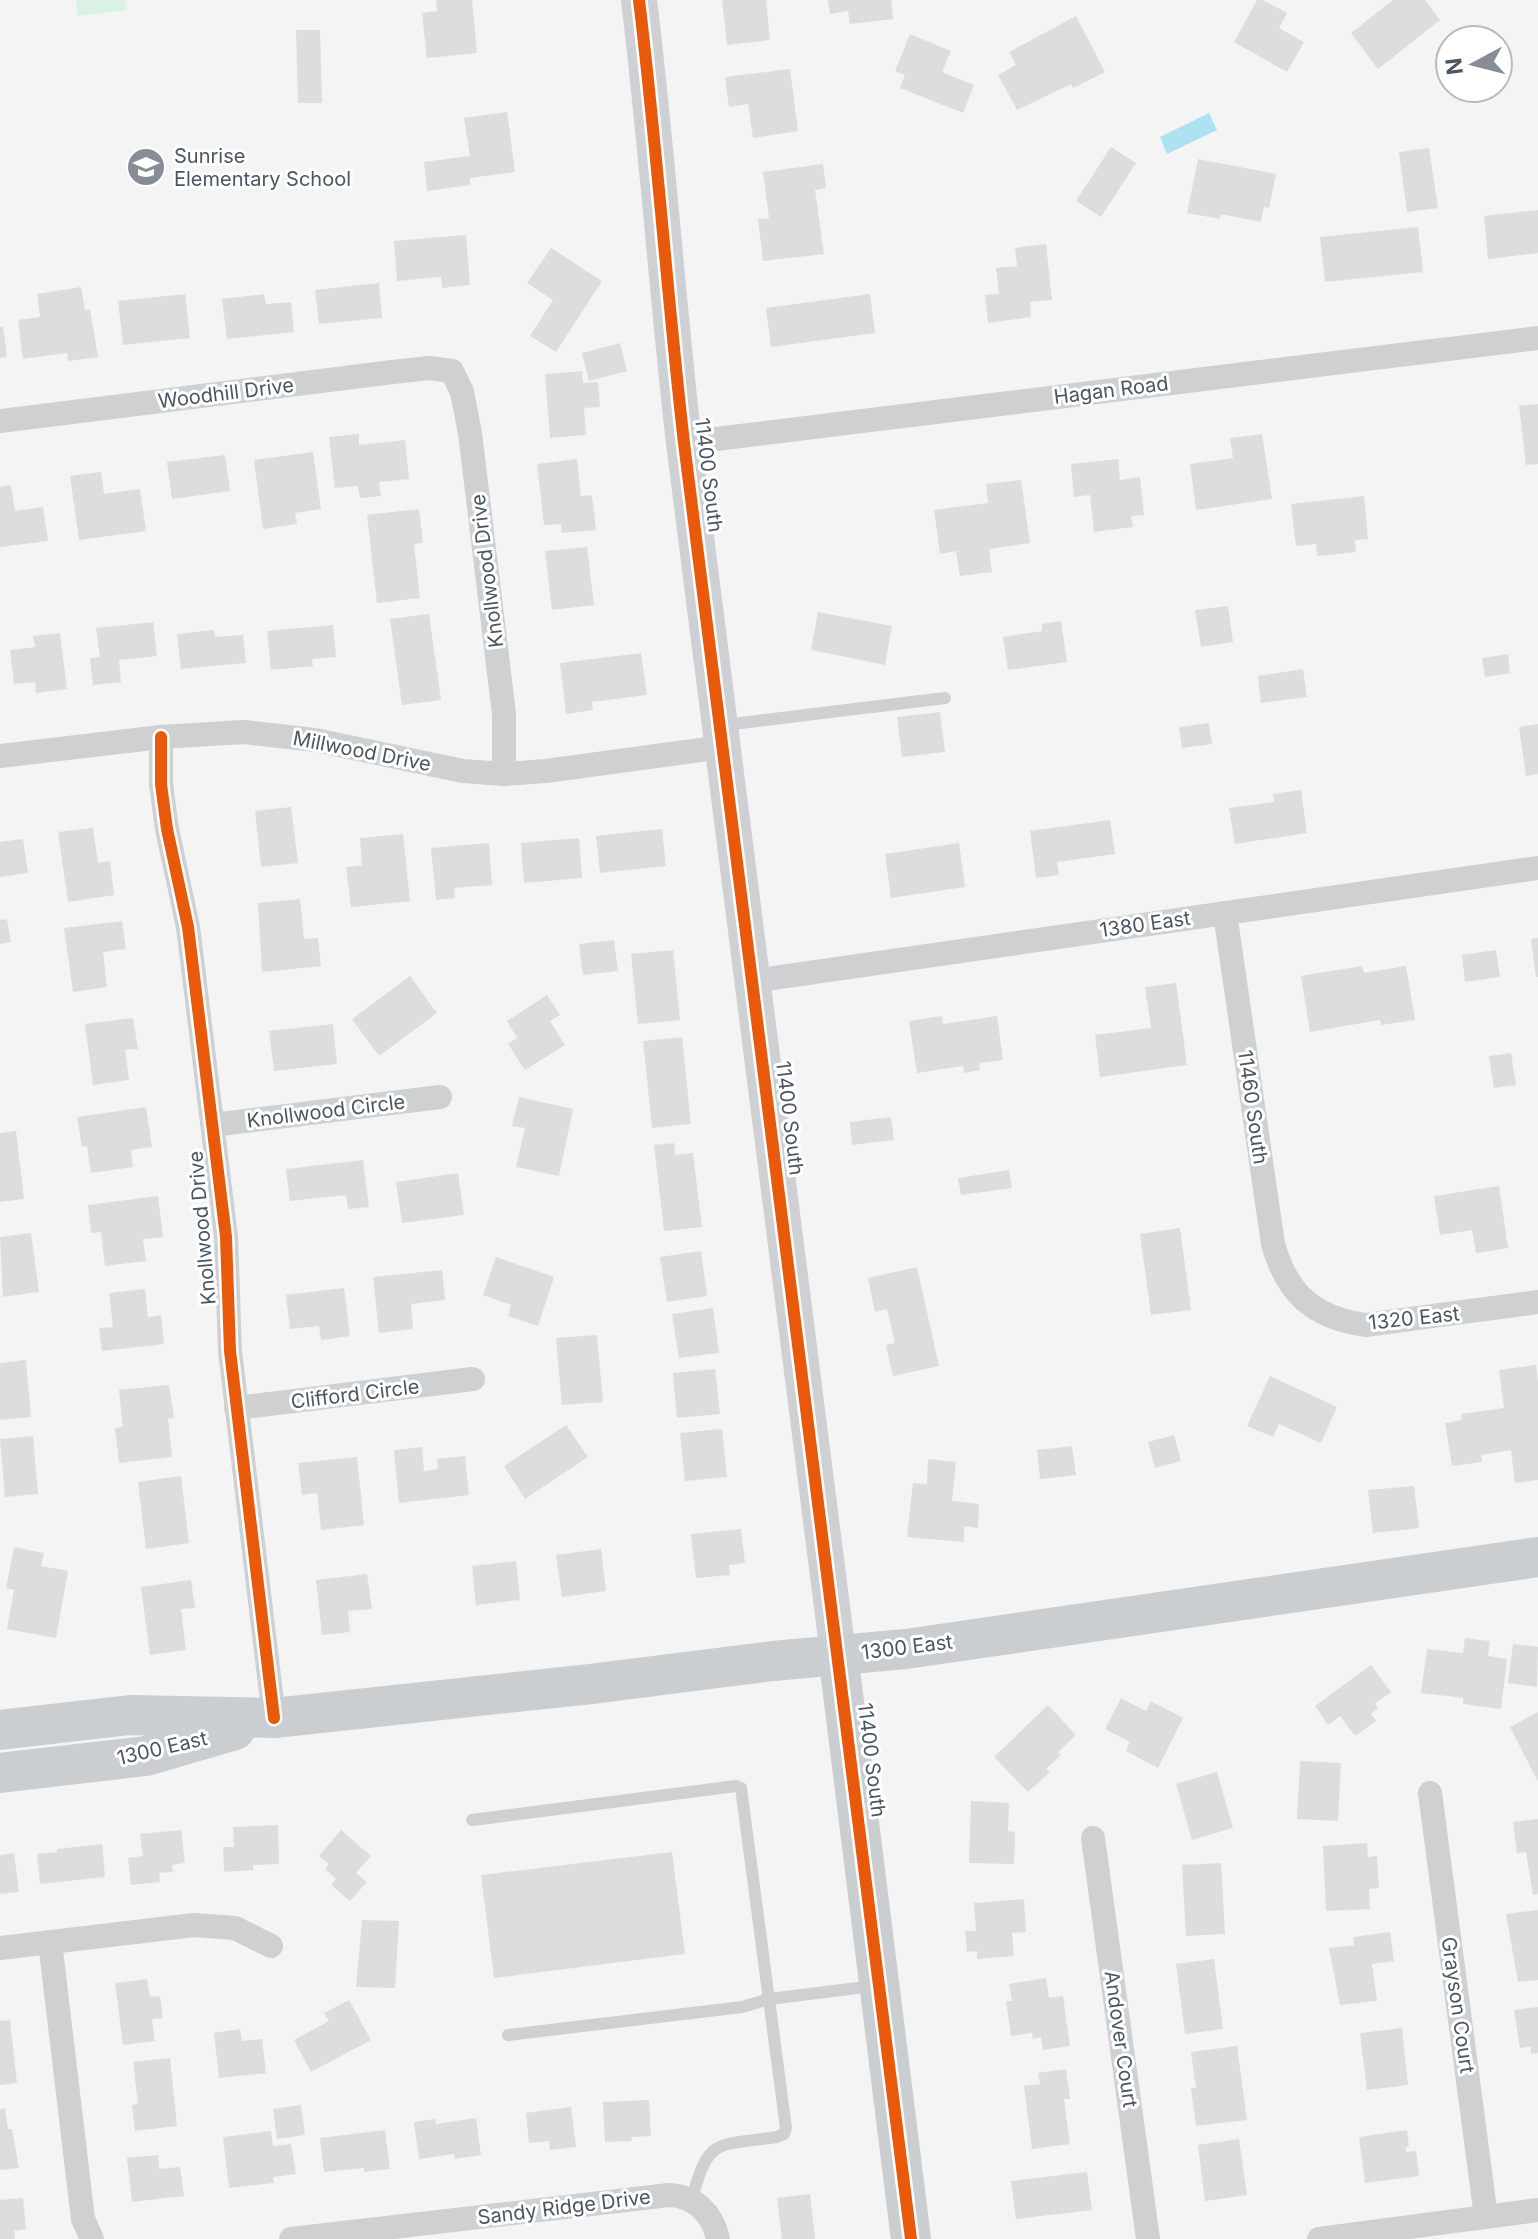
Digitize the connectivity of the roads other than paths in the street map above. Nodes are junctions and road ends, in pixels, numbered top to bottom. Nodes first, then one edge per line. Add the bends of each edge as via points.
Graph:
1 (639, 0) edge
2 (1538, 338) edge
3 (452, 371) joint
4 (0, 421) edge
5 (684, 443) junction
6 (945, 698) dead end
7 (722, 736) junction
8 (161, 737) junction
9 (0, 756) edge
10 (504, 774) junction
11 (1538, 868) edge
12 (1225, 913) junction
13 (753, 981) junction
14 (440, 1097) dead end
15 (213, 1125) junction
16 (1298, 1294) joint
17 (1538, 1302) edge
18 (473, 1379) dead end
19 (236, 1408) junction
20 (1538, 1557) edge
21 (838, 1654) junction
22 (274, 1718) junction
23 (0, 1730) edge
24 (0, 1773) edge
25 (1430, 1793) dead end
26 (472, 1820) dead end
27 (1093, 1838) dead end
28 (50, 1942) junction
29 (271, 1946) dead end
30 (0, 1948) edge
31 (880, 1985) junction
32 (769, 1999) junction
33 (508, 2035) dead end
34 (692, 2200) junction
35 (1538, 2210) edge
36 (1486, 2217) junction
37 (92, 2239) edge
38 (291, 2239) edge
39 (718, 2239) edge
40 (911, 2239) edge
41 (1148, 2239) edge
42 (1319, 2239) edge

1 - 5 main road, 11400 South
2 - 5 street, Hagan Road
3 - 4 street, Woodhill Drive via 429,368
3 - 10 street, Knollwood Drive via 470,433 504,714
5 - 7 main road, 11400 South
6 - 7 lane
7 - 10 street, Millwood Drive via 546,771
7 - 13 main road, 11400 South
8 - 9 street, Millwood Drive
8 - 10 street, Millwood Drive via 278,734 463,771
8 - 15 street, Knollwood Drive via 167,829 188,927
11 - 12 street, 1380 East
12 - 13 street, 1380 East
12 - 16 street, 11460 South via 1273,1244
13 - 21 main road, 11400 South
14 - 15 street, Knollwood Circle
15 - 19 street, Knollwood Drive
16 - 17 street, 1320 East via 1315,1310 1365,1325
18 - 19 street, Clifford Circle
19 - 22 street, Knollwood Drive
20 - 21 main road, 1300 East via 906,1649
21 - 22 main road, 1300 East
21 - 31 main road, 11400 South
22 - 23 main road, 1300 East via 130,1715
22 - 24 main road, 1300 East via 146,1756
25 - 36 street, Grayson Court
26 - 32 lane via 741,1788
27 - 41 street, Andover Court
28 - 29 street via 194,1925 235,1928
28 - 30 street
28 - 37 street via 83,2219
31 - 32 lane
31 - 40 main road, 11400 South
32 - 33 lane via 742,2007
32 - 34 lane via 784,2134 719,2146 700,2169
34 - 38 street, Sandy Ridge Drive via 669,2195
34 - 39 street via 709,2214
35 - 36 street
36 - 42 street

